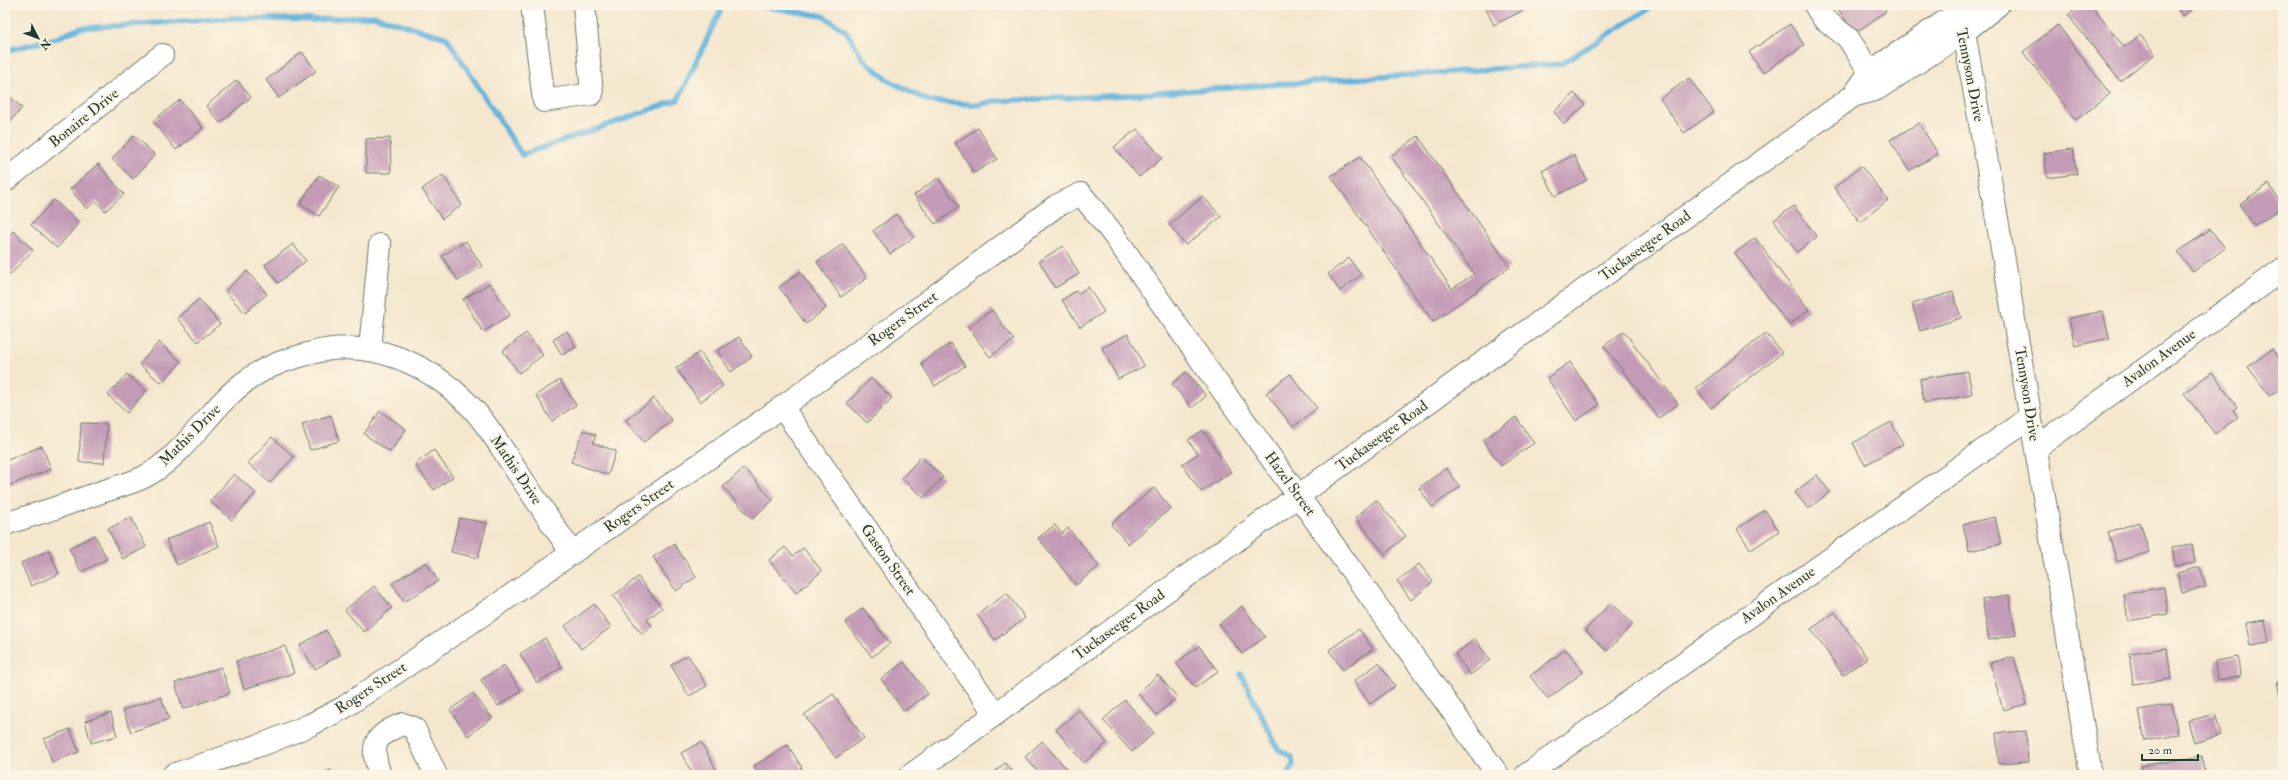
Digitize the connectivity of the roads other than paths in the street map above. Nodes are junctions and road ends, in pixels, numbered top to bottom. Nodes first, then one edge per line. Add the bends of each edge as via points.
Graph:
1 (532, 5) edge
2 (584, 5) edge
3 (1815, 5) edge
4 (1998, 5) edge
5 (1961, 14) edge
6 (162, 55) dead end
7 (1870, 72) junction
8 (1853, 96) junction
9 (5, 181) edge
10 (1081, 194) joint
11 (380, 245) dead end
12 (2283, 269) edge
13 (370, 349) junction
14 (782, 407) junction
15 (2030, 417) junction
16 (2036, 448) junction
17 (1298, 496) junction
18 (5, 524) edge
19 (572, 553) junction
20 (995, 714) junction
21 (172, 775) edge
22 (380, 775) edge
23 (436, 775) edge
24 (911, 775) edge
25 (1498, 775) edge
26 (1526, 775) edge
27 (2091, 775) edge

1 - 2 street via 544,101 592,94
3 - 7 street via 1823,18 1848,38
4 - 5 street, Tuckaseegee Road
5 - 7 street, Tuckaseegee Road
5 - 8 street, Tuckaseegee Road via 1877,89
5 - 15 street, Tennyson Drive
6 - 9 street, Bonaire Drive
7 - 8 street, Tuckaseegee Road
8 - 17 street, Tuckaseegee Road
10 - 14 street, Rogers Street via 1056,206
10 - 17 street, Hazel Street via 1113,234
11 - 13 street
12 - 16 street, Avalon Avenue
13 - 18 street, Mathis Drive via 325,349 264,369 233,391 179,450 144,477 53,510
13 - 19 street, Mathis Drive via 396,356 435,376 472,408
14 - 19 street, Rogers Street
14 - 20 street, Gaston Street
15 - 16 street, Tennyson Drive
15 - 26 street, Avalon Avenue
16 - 27 street, Tennyson Drive
17 - 20 street, Tuckaseegee Road
17 - 25 street, Hazel Street
19 - 21 street, Rogers Street via 343,708 269,742
20 - 24 street, Tuckaseegee Road
22 - 23 street via 374,756 378,739 387,729 402,724 414,728

